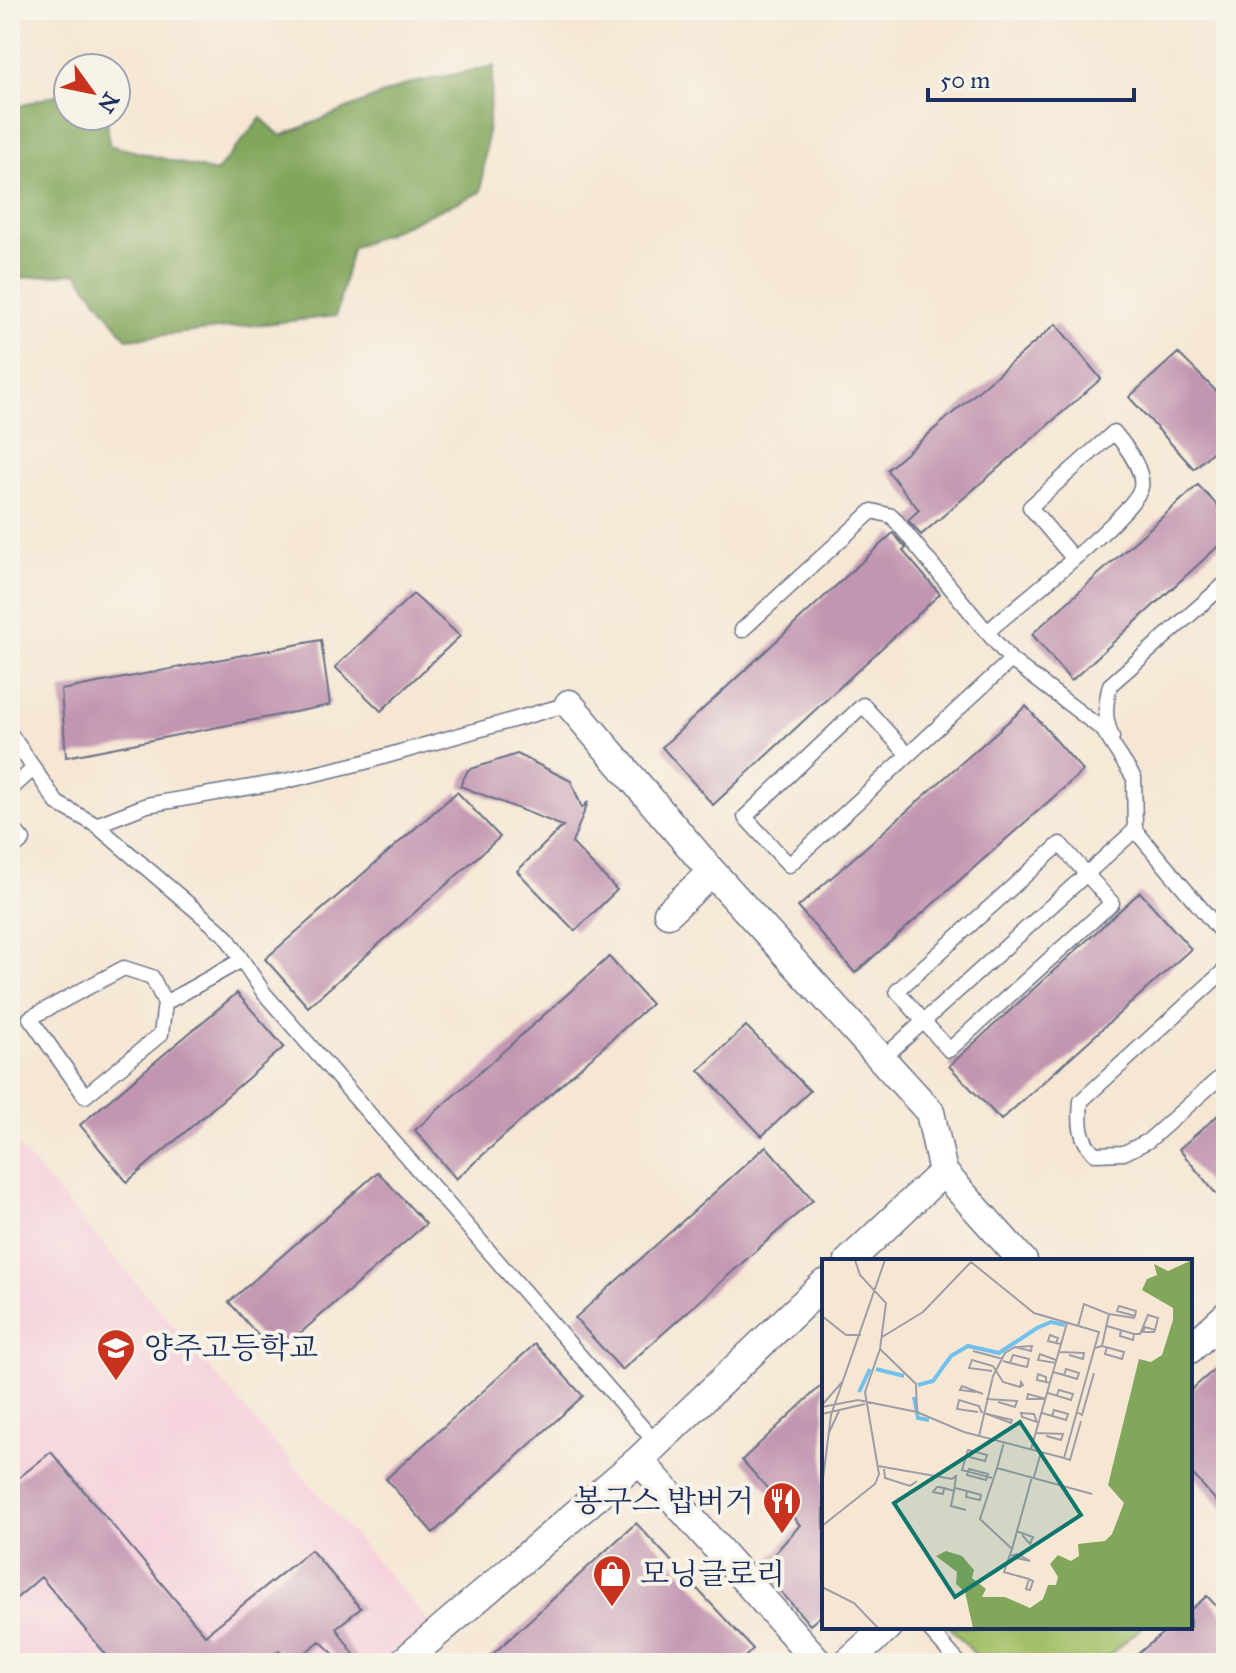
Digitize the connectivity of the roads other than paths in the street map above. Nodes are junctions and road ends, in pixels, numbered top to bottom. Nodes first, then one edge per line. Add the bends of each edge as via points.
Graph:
1 (1073, 558) junction
2 (1226, 583) edge
3 (742, 630) dead end
4 (987, 632) junction
5 (1011, 660) junction
6 (569, 704) joint
7 (10, 733) edge
8 (908, 755) junction
9 (1121, 755) junction
10 (34, 768) junction
11 (10, 790) edge
12 (10, 825) edge
13 (96, 825) junction
14 (1135, 830) junction
15 (10, 852) edge
16 (712, 872) junction
17 (1086, 874) junction
18 (668, 913) dead end
19 (1226, 938) edge
20 (240, 961) junction
21 (1226, 969) edge
22 (165, 1003) junction
23 (924, 1021) junction
24 (882, 1059) junction
25 (1226, 1072) edge
26 (943, 1172) junction
27 (851, 1259) edge
28 (1021, 1259) edge
29 (822, 1286) edge
30 (1226, 1316) edge
31 (1192, 1347) edge
32 (647, 1452) junction
33 (885, 1629) edge
34 (929, 1629) edge
35 (402, 1663) edge
36 (819, 1663) edge
37 (847, 1663) edge
38 (959, 1663) edge

1 - 1 lane via 1133,504 1141,487 1132,459 1114,432 1030,507
1 - 4 lane
2 - 9 lane via 1110,685 1106,724
3 - 4 lane via 872,511 892,516
4 - 5 lane
5 - 8 lane
5 - 9 lane via 1103,730
6 - 13 lane via 286,781 147,805
6 - 16 street
7 - 10 lane
8 - 8 lane via 789,865 745,817 863,705
9 - 14 lane via 1134,778
10 - 11 lane
10 - 13 lane via 57,803
12 - 15 lane via 23,840
13 - 20 lane via 226,936
14 - 17 lane
14 - 19 lane
16 - 18 street
16 - 24 street
17 - 23 lane
17 - 23 lane via 1112,903 1100,914 949,1050
17 - 23 lane via 1060,844 897,991
20 - 22 lane
20 - 32 lane
21 - 25 lane via 1081,1101 1085,1144 1095,1154 1124,1153 1148,1141
22 - 22 lane via 161,1034 85,1096 30,1018 124,968 152,977
23 - 24 lane
24 - 26 street via 930,1112
26 - 27 street
26 - 28 street
29 - 32 street
30 - 31 street
32 - 35 street
32 - 36 street
33 - 37 street
34 - 38 lane

